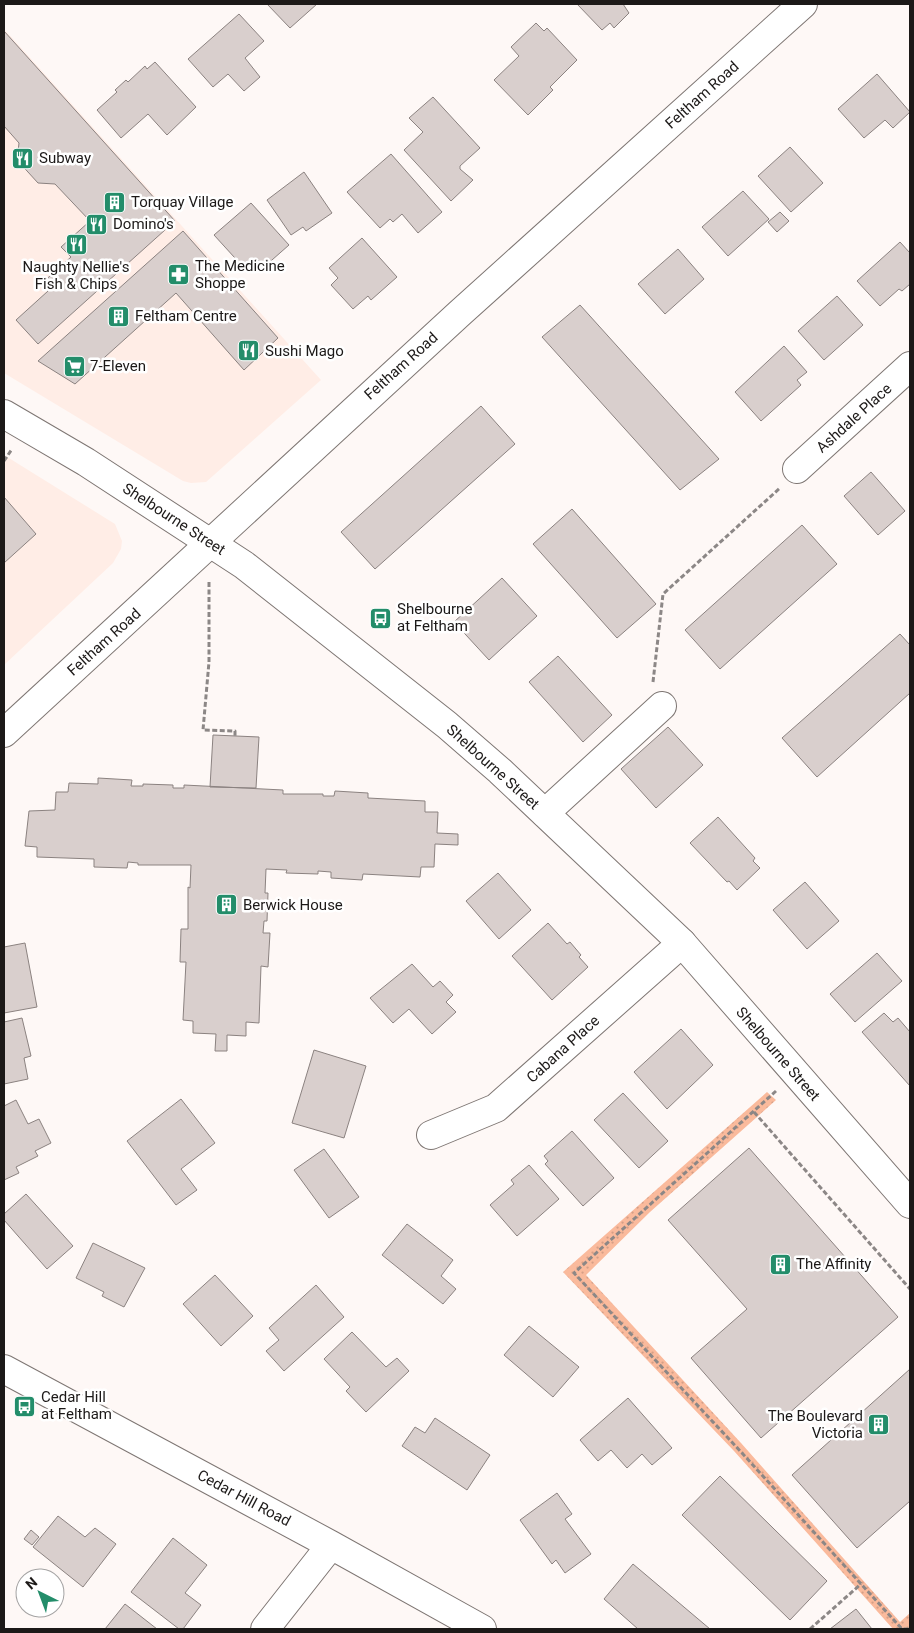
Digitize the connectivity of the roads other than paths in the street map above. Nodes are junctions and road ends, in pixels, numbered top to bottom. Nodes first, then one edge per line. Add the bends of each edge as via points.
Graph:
1 (803, 4) edge
2 (910, 366) edge
3 (4, 414) edge
4 (797, 469) road end
5 (210, 542) junction
6 (658, 697) road end
7 (4, 733) edge
8 (545, 813) junction
9 (682, 943) junction
10 (431, 1134) dead end
11 (910, 1204) edge
12 (4, 1369) edge
13 (331, 1544) junction
14 (265, 1629) edge
15 (482, 1629) edge

1 - 5 street, Feltham Road
2 - 4 street, Ashdale Place
3 - 5 street, Shelbourne Street
5 - 7 street, Feltham Road
5 - 8 street, Shelbourne Street via 244,564 447,725
6 - 8 street
8 - 9 street, Shelbourne Street
9 - 10 street, Cabana Place via 496,1108
9 - 11 street, Shelbourne Street
12 - 13 street, Cedar Hill Road
13 - 14 street
13 - 15 street, Cedar Hill Road

